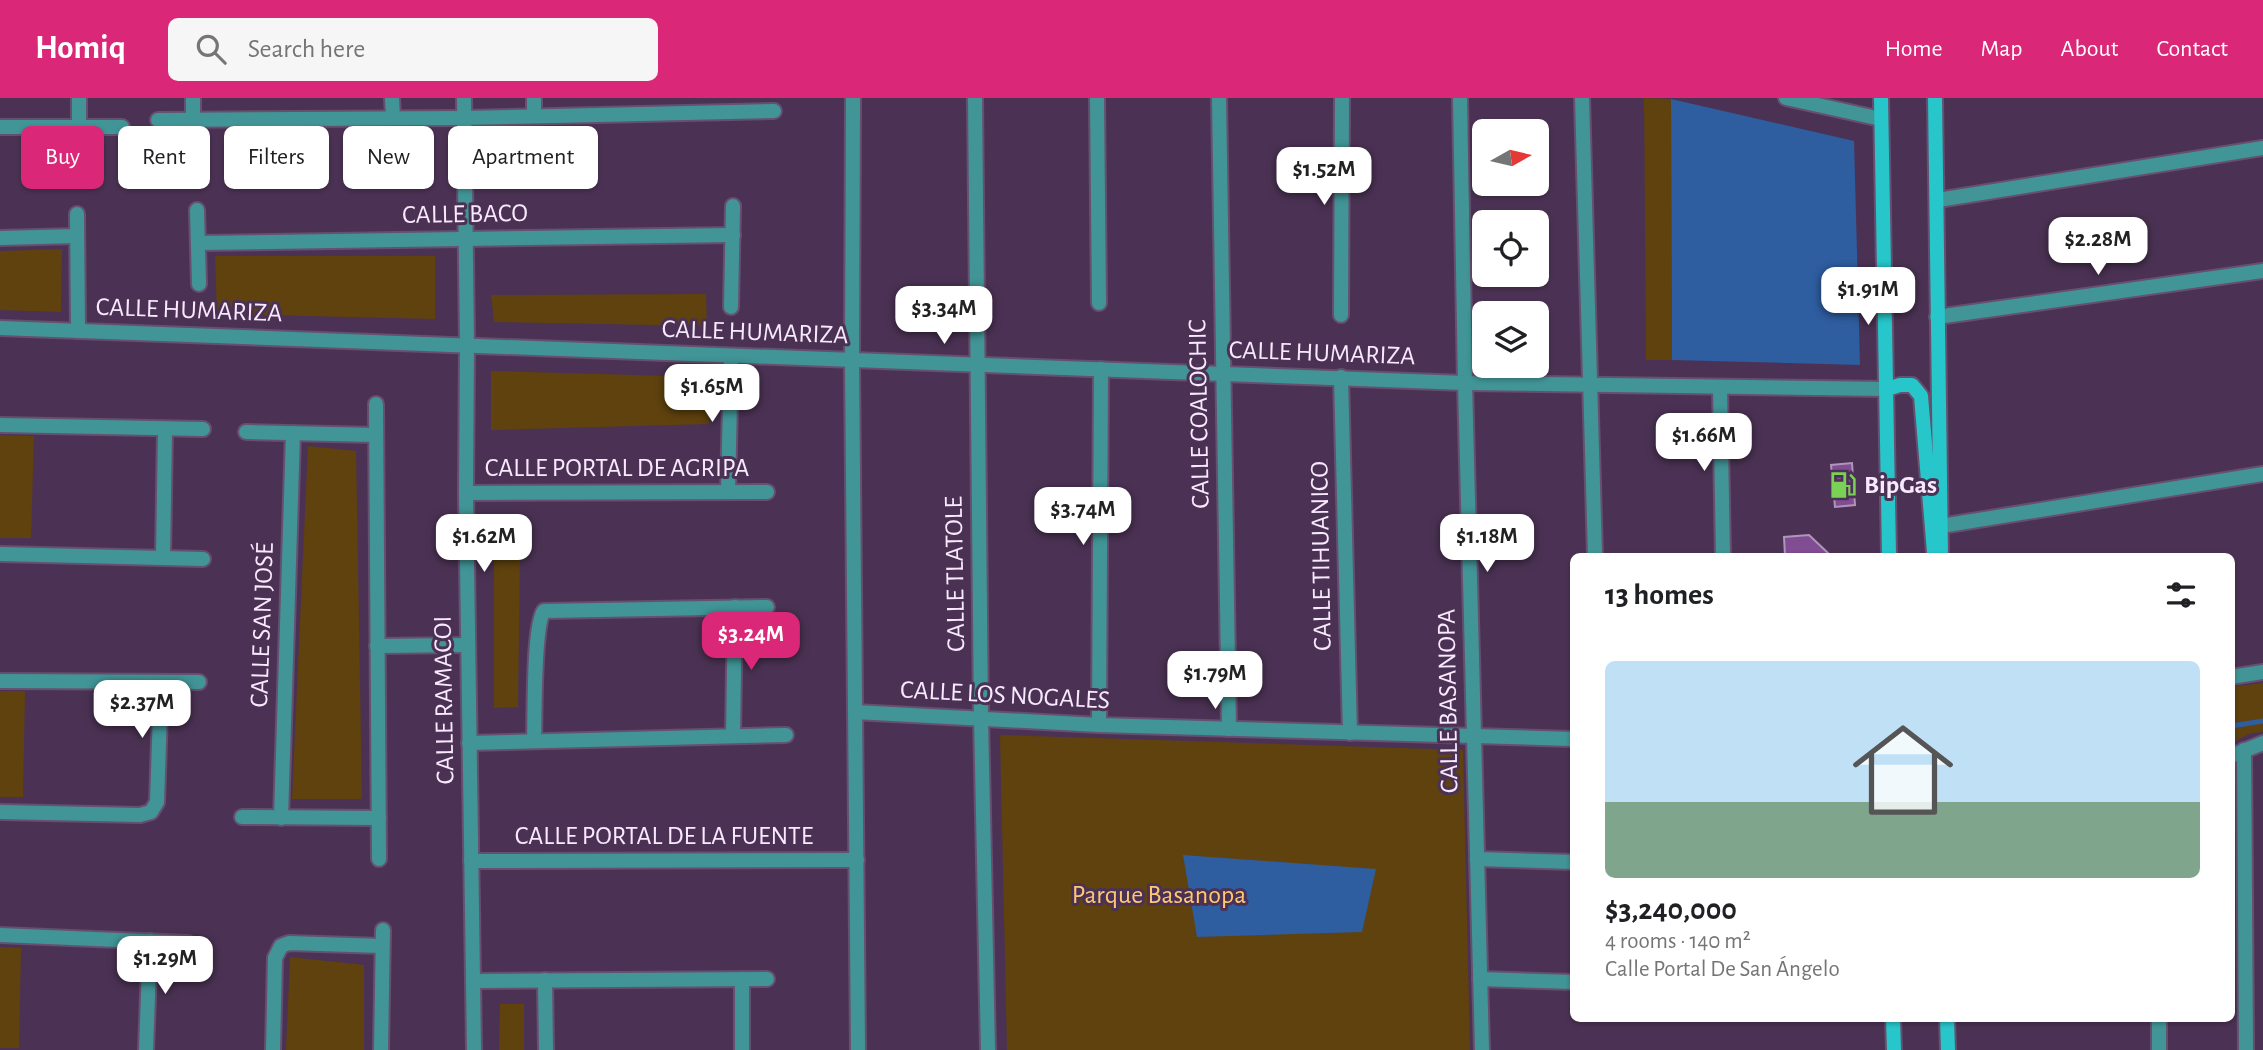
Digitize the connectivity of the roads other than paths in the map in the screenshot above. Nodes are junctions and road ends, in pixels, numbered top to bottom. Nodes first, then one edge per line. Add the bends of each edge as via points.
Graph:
1 (79, 98) edge
2 (193, 98) edge
3 (392, 98) edge
4 (464, 98) edge
5 (534, 98) edge
6 (853, 98) edge
7 (975, 98) edge
8 (1097, 98) edge
9 (1219, 98) edge
10 (1342, 98) edge
11 (1460, 98) edge
12 (1582, 98) edge
13 (1786, 98) edge
14 (1881, 98) edge
15 (1935, 98) edge
16 (727, 105) edge
17 (774, 111) dead end
18 (534, 115) junction
19 (393, 117) junction
20 (464, 118) junction
21 (1881, 119) junction
22 (158, 120) dead end
23 (193, 120) junction
24 (79, 126) edge
25 (0, 127) edge
26 (21, 127) edge
27 (2263, 148) edge
28 (1938, 200) junction
29 (733, 206) dead end
30 (197, 210) dead end
31 (77, 214) dead end
32 (733, 235) junction
33 (77, 236) junction
34 (0, 238) edge
35 (464, 238) junction
36 (198, 243) junction
37 (2263, 271) edge
38 (200, 284) dead end
39 (1099, 303) dead end
40 (731, 307) dead end
41 (1341, 315) dead end
42 (1937, 317) junction
43 (0, 328) edge
44 (78, 331) junction
45 (467, 344) junction
46 (730, 356) junction
47 (852, 360) junction
48 (976, 364) junction
49 (1101, 369) junction
50 (1222, 373) junction
51 (1341, 377) junction
52 (1465, 383) junction
53 (1591, 385) junction
54 (1720, 388) junction
55 (1886, 389) junction
56 (376, 404) dead end
57 (0, 425) edge
58 (165, 429) junction
59 (203, 429) dead end
60 (246, 432) dead end
61 (293, 433) junction
62 (376, 435) junction
63 (2263, 474) edge
64 (728, 492) junction
65 (767, 492) dead end
66 (466, 493) junction
67 (1941, 526) junction
68 (1595, 553) edge
69 (1723, 553) edge
70 (1889, 553) edge
71 (1935, 553) edge
72 (1941, 553) edge
73 (0, 554) edge
74 (163, 558) junction
75 (203, 559) dead end
76 (735, 607) junction
77 (767, 607) dead end
78 (467, 645) junction
79 (377, 646) junction
80 (2263, 672) edge
81 (2235, 676) edge
82 (0, 681) edge
83 (161, 682) junction
84 (199, 682) dead end
85 (855, 712) junction
86 (981, 718) junction
87 (1099, 725) junction
88 (1229, 729) junction
89 (1350, 733) junction
90 (786, 735) dead end
91 (733, 736) junction
92 (1474, 737) junction
93 (1570, 738) edge
94 (534, 741) junction
95 (470, 743) junction
96 (2263, 743) edge
97 (2238, 753) edge
98 (0, 811) edge
99 (242, 817) dead end
100 (281, 817) junction
101 (379, 818) junction
102 (379, 859) dead end
103 (1477, 859) junction
104 (857, 860) junction
105 (471, 861) junction
106 (1570, 862) edge
107 (383, 930) dead end
108 (0, 935) edge
109 (150, 942) junction
110 (188, 943) dead end
111 (382, 946) junction
112 (742, 979) junction
113 (767, 979) dead end
114 (1480, 979) junction
115 (545, 980) junction
116 (473, 981) junction
117 (1570, 982) edge
118 (1893, 1022) edge
119 (1947, 1022) edge
120 (2159, 1022) edge
121 (146, 1050) edge
122 (273, 1050) edge
123 (381, 1050) edge
124 (474, 1050) edge
125 (546, 1050) edge
126 (742, 1050) edge
127 (858, 1050) edge
128 (988, 1050) edge
129 (1482, 1050) edge
130 (1894, 1050) edge
131 (1948, 1050) edge
132 (2159, 1050) edge
133 (2246, 1050) edge

1 - 24 street
2 - 23 street
3 - 19 street
4 - 20 street, CALLE RAMACOI
5 - 18 street
6 - 47 street
7 - 48 street, CALLE TLATOLE
8 - 39 street
9 - 50 street, CALLE COALOCHIC
10 - 41 street
11 - 52 street, CALLE BASANOPA
12 - 53 street
13 - 21 street
14 - 21 main road
15 - 28 main road
16 - 17 street
16 - 18 street
18 - 20 street
19 - 20 street
19 - 23 street
20 - 35 street, CALLE RAMACOI
21 - 55 main road
22 - 23 street
25 - 26 street
27 - 28 street
28 - 42 main road
29 - 32 street
30 - 36 street
31 - 33 street
32 - 35 street, CALLE BACO
32 - 40 street
33 - 34 street
33 - 44 street
35 - 36 street, CALLE BACO
35 - 45 street, CALLE RAMACOI
36 - 38 street
37 - 42 street
42 - 67 main road
43 - 44 street, CALLE HUMARIZA
44 - 45 street, CALLE HUMARIZA
45 - 46 street, CALLE HUMARIZA
45 - 66 street, CALLE RAMACOI
46 - 47 street, CALLE HUMARIZA
46 - 64 street
47 - 48 street, CALLE HUMARIZA
47 - 85 street
48 - 49 street, CALLE HUMARIZA
48 - 86 street, CALLE TLATOLE
49 - 50 street, CALLE HUMARIZA
49 - 87 street
50 - 51 street, CALLE HUMARIZA
50 - 88 street, CALLE COALOCHIC
51 - 52 street, CALLE HUMARIZA
51 - 89 street, CALLE TIHUANICO
52 - 53 street, CALLE HUMARIZA
52 - 92 street, CALLE BASANOPA
53 - 54 street, CALLE HUMARIZA
53 - 68 street
54 - 55 street, CALLE HUMARIZA
54 - 69 street
55 - 70 main road
55 - 71 main road via 1912,385 1921,396
56 - 62 street
57 - 58 street
58 - 59 street
58 - 74 street
60 - 61 street
61 - 62 street
61 - 100 street, CALLE SAN JOSÉ
62 - 79 street
63 - 67 street
64 - 65 street, CALLE PORTAL DE AGRIPA
64 - 66 street, CALLE PORTAL DE AGRIPA
66 - 78 street, CALLE RAMACOI
67 - 72 main road
73 - 74 street
74 - 75 street
76 - 77 street
76 - 91 street
76 - 94 street via 544,611 538,633
78 - 79 street
78 - 95 street, CALLE RAMACOI
79 - 101 street
80 - 81 street
82 - 83 street
83 - 84 street
83 - 98 street via 157,802 151,812
85 - 86 street, CALLE LOS NOGALES
85 - 104 street
86 - 87 street, CALLE LOS NOGALES
86 - 128 street, CALLE TLATOLE
87 - 88 street, CALLE LOS NOGALES
88 - 89 street, CALLE LOS NOGALES
89 - 92 street, CALLE LOS NOGALES
90 - 91 street
91 - 94 street
92 - 93 street, CALLE LOS NOGALES
92 - 103 street, CALLE BASANOPA
94 - 95 street
95 - 105 street, CALLE RAMACOI
96 - 97 street
97 - 133 street
99 - 100 street
100 - 101 street
101 - 102 street
103 - 106 street
103 - 114 street, CALLE BASANOPA
104 - 105 street, CALLE PORTAL DE LA FUENTE
104 - 127 street
105 - 116 street, CALLE RAMACOI
107 - 111 street
108 - 109 street
109 - 110 street
109 - 121 street
111 - 122 street via 281,946 275,958
111 - 123 street
112 - 113 street
112 - 115 street
112 - 126 street
114 - 117 street
114 - 129 street, CALLE BASANOPA
115 - 116 street
115 - 125 street
116 - 124 street, CALLE RAMACOI
118 - 130 main road
119 - 131 main road
120 - 132 street

